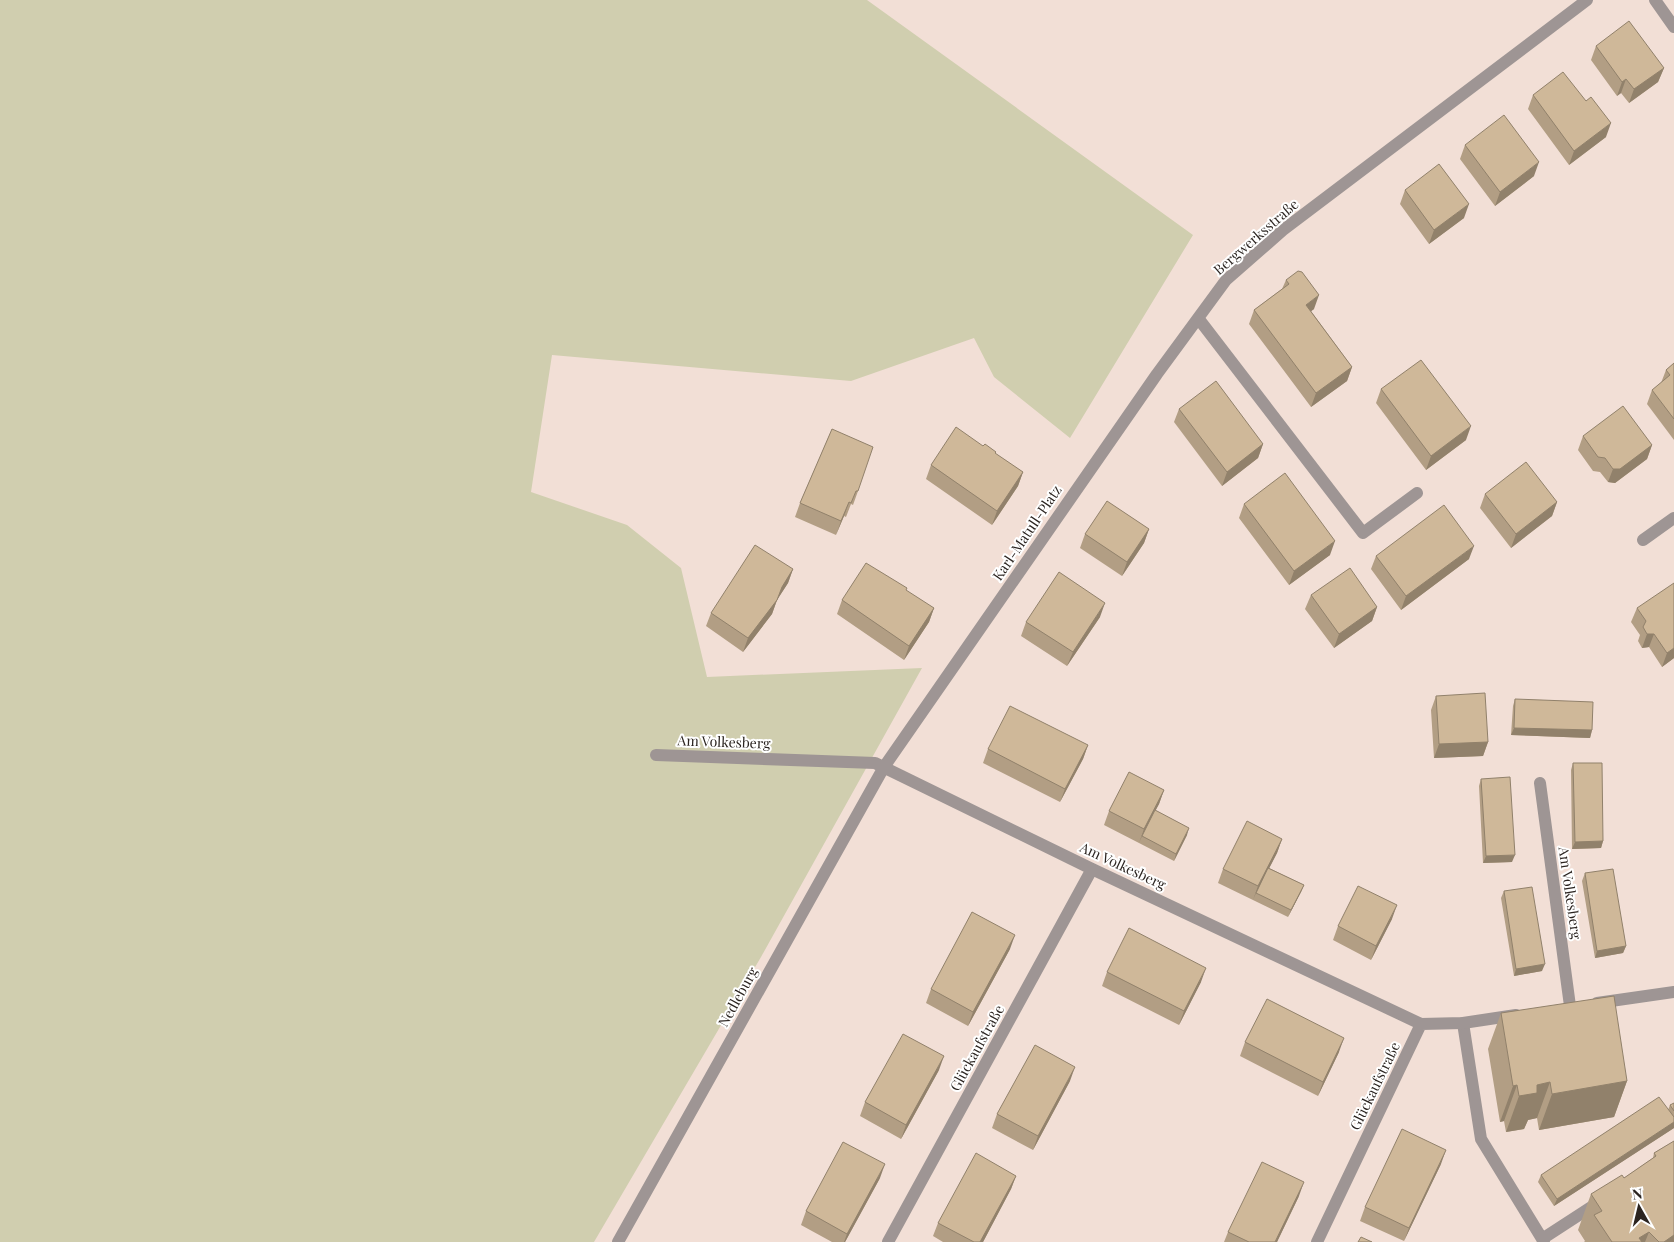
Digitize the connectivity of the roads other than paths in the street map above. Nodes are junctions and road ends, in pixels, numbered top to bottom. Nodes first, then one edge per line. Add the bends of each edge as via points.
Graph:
1 (1587, 0) edge
2 (1655, 0) edge
3 (1674, 27) edge
4 (1198, 318) junction
5 (1417, 493) dead end
6 (1674, 518) edge
7 (1644, 540) dead end
8 (656, 755) dead end
9 (884, 767) junction
10 (1540, 783) dead end
11 (1092, 869) junction
12 (1674, 992) edge
13 (1531, 1012) edge
14 (1463, 1023) junction
15 (1422, 1024) junction
16 (1606, 1198) edge
17 (1543, 1240) edge
18 (618, 1242) edge
19 (888, 1242) edge
20 (1317, 1242) edge

1 - 4 street, Bergwerksstraße via 1283,230 1226,280
2 - 3 street
4 - 5 street via 1363,534
4 - 9 street, Karl-Matull-Platz
6 - 7 street
8 - 9 street, Am Volkesberg via 875,763
9 - 11 street, Am Volkesberg
9 - 18 street, Nedleburg
10 - 12 street, Am Volkesberg via 1566,1007
11 - 15 street, Am Volkesberg
11 - 19 street, Glückaufstraße
13 - 14 street, Am Volkesberg
14 - 15 street, Am Volkesberg
14 - 17 street via 1481,1140
15 - 20 street, Glückaufstraße
16 - 17 street

